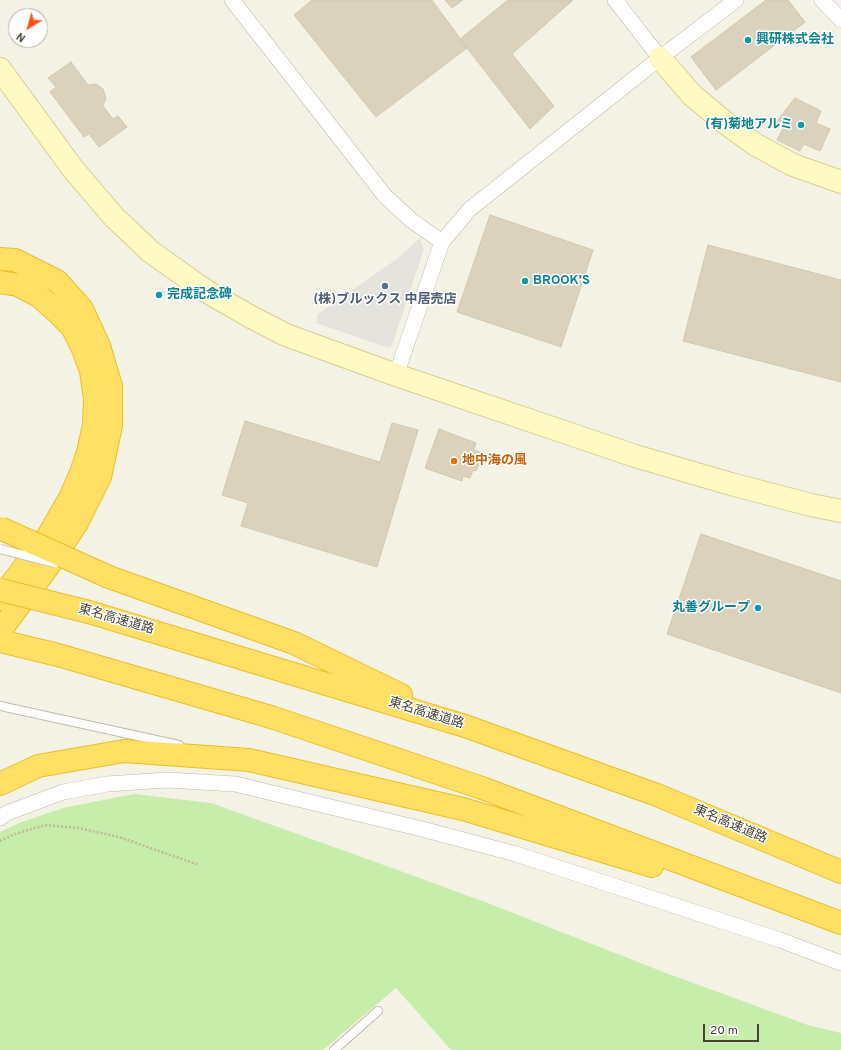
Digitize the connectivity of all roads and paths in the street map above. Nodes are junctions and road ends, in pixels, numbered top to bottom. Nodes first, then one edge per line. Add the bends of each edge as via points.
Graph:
1 (232, 0) edge
2 (616, 0) edge
3 (736, 0) edge
4 (822, 0) edge
5 (841, 20) edge
6 (660, 58) junction
7 (0, 69) edge
8 (841, 182) edge
9 (442, 242) junction
10 (0, 259) edge
11 (0, 282) edge
12 (396, 375) junction
13 (841, 511) edge
14 (0, 528) edge
15 (0, 549) edge
16 (109, 577) junction
17 (0, 590) edge
18 (0, 599) edge
19 (0, 631) edge
20 (0, 641) edge
21 (3, 707) edge
22 (465, 726) junction
23 (249, 760) junction
24 (0, 784) edge
25 (0, 818) edge
26 (0, 841) edge
27 (199, 865) dead end
28 (841, 872) edge
29 (841, 923) edge
30 (841, 963) edge
31 (378, 1011) dead end
32 (334, 1050) edge

1 - 9 street via 385,196 410,220
2 - 6 street
3 - 6 street
4 - 5 street
6 - 8 street via 692,95 756,145 793,165
6 - 9 street via 470,209
7 - 12 street via 73,169 114,217 151,252 206,291 286,335
9 - 12 street
10 - 19 highway via 15,260 57,281 82,309 99,346 111,386 111,426 100,477 77,523
11 - 18 highway via 18,285 39,296 72,327 91,371 95,399 94,425 88,452 70,498 48,536
12 - 13 street via 635,456 810,505
14 - 16 highway, bridge
15 - 16 lane, bridge
16 - 22 highway via 294,644
17 - 22 highway, 東名高速道路, bridge via 89,612
20 - 29 highway via 271,717 475,785
21 - 23 lane
22 - 28 highway, 東名高速道路 via 657,795
23 - 24 highway via 124,751 38,766
23 - 29 highway via 464,809
25 - 30 street via 63,792 107,784 167,780 235,784 516,854 780,940
26 - 27 path via 45,825 78,828 119,837
31 - 32 lane

